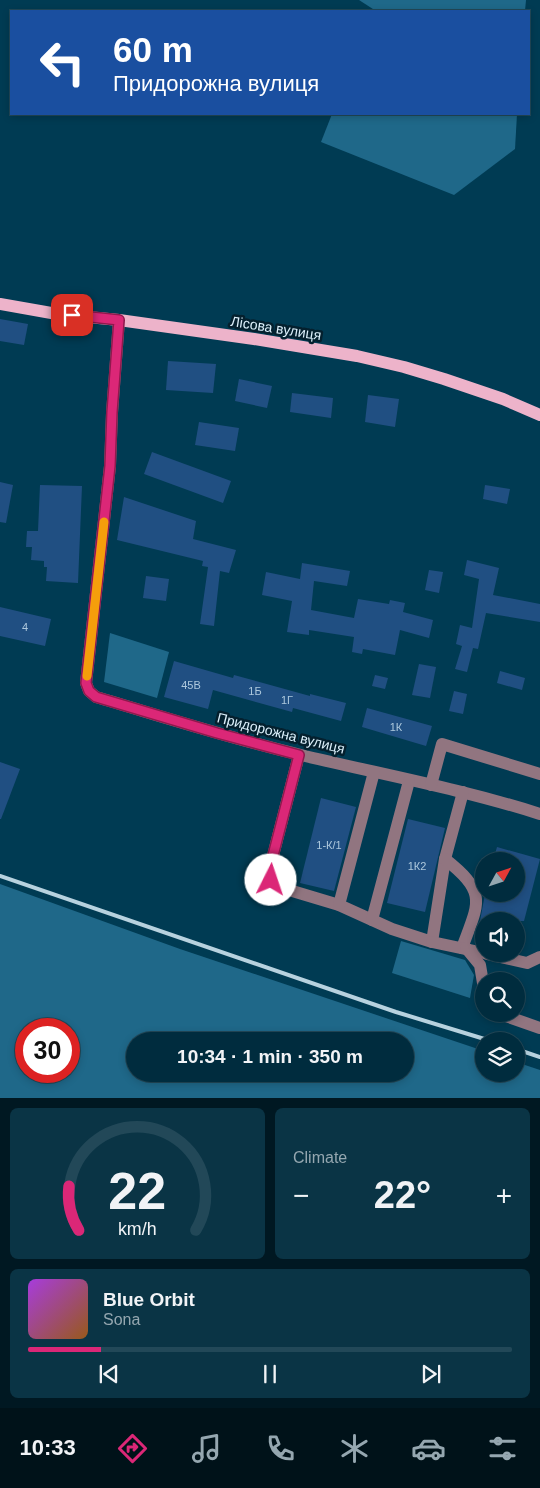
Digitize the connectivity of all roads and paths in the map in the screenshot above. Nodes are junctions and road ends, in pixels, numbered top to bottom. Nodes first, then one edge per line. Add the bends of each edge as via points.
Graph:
1 (0, 304) edge
2 (119, 320) junction
3 (540, 416) edge
4 (299, 755) junction
5 (374, 772) junction
6 (540, 774) edge
7 (409, 781) junction
8 (431, 786) junction
9 (463, 792) junction
10 (540, 814) edge
11 (445, 859) junction
12 (338, 905) junction
13 (372, 920) junction
14 (432, 942) junction
15 (464, 948) junction
16 (475, 951) edge
17 (540, 957) edge
18 (523, 962) edge
19 (481, 972) edge
20 (523, 1022) edge
21 (540, 1028) edge

1 - 2 main road, Лісова вулиця
2 - 3 main road, Лісова вулиця via 357,356 404,367 494,396
2 - 4 street, Придорожна вулиця via 110,466 86,683 89,691 96,697
4 - 5 street, Придорожна вулиця
4 - 12 street via 269,871 271,880 279,887
5 - 7 street, Придорожна вулиця
5 - 12 street
6 - 8 street via 442,744
7 - 8 street, Придорожна вулиця
7 - 13 street
8 - 9 street, Придорожна вулиця
9 - 10 street, Придорожна вулиця
9 - 11 street
11 - 14 street
11 - 15 street via 472,884 477,896
12 - 13 street
13 - 14 street
14 - 15 street
15 - 16 street
15 - 19 street via 480,965
17 - 18 street
20 - 21 street

